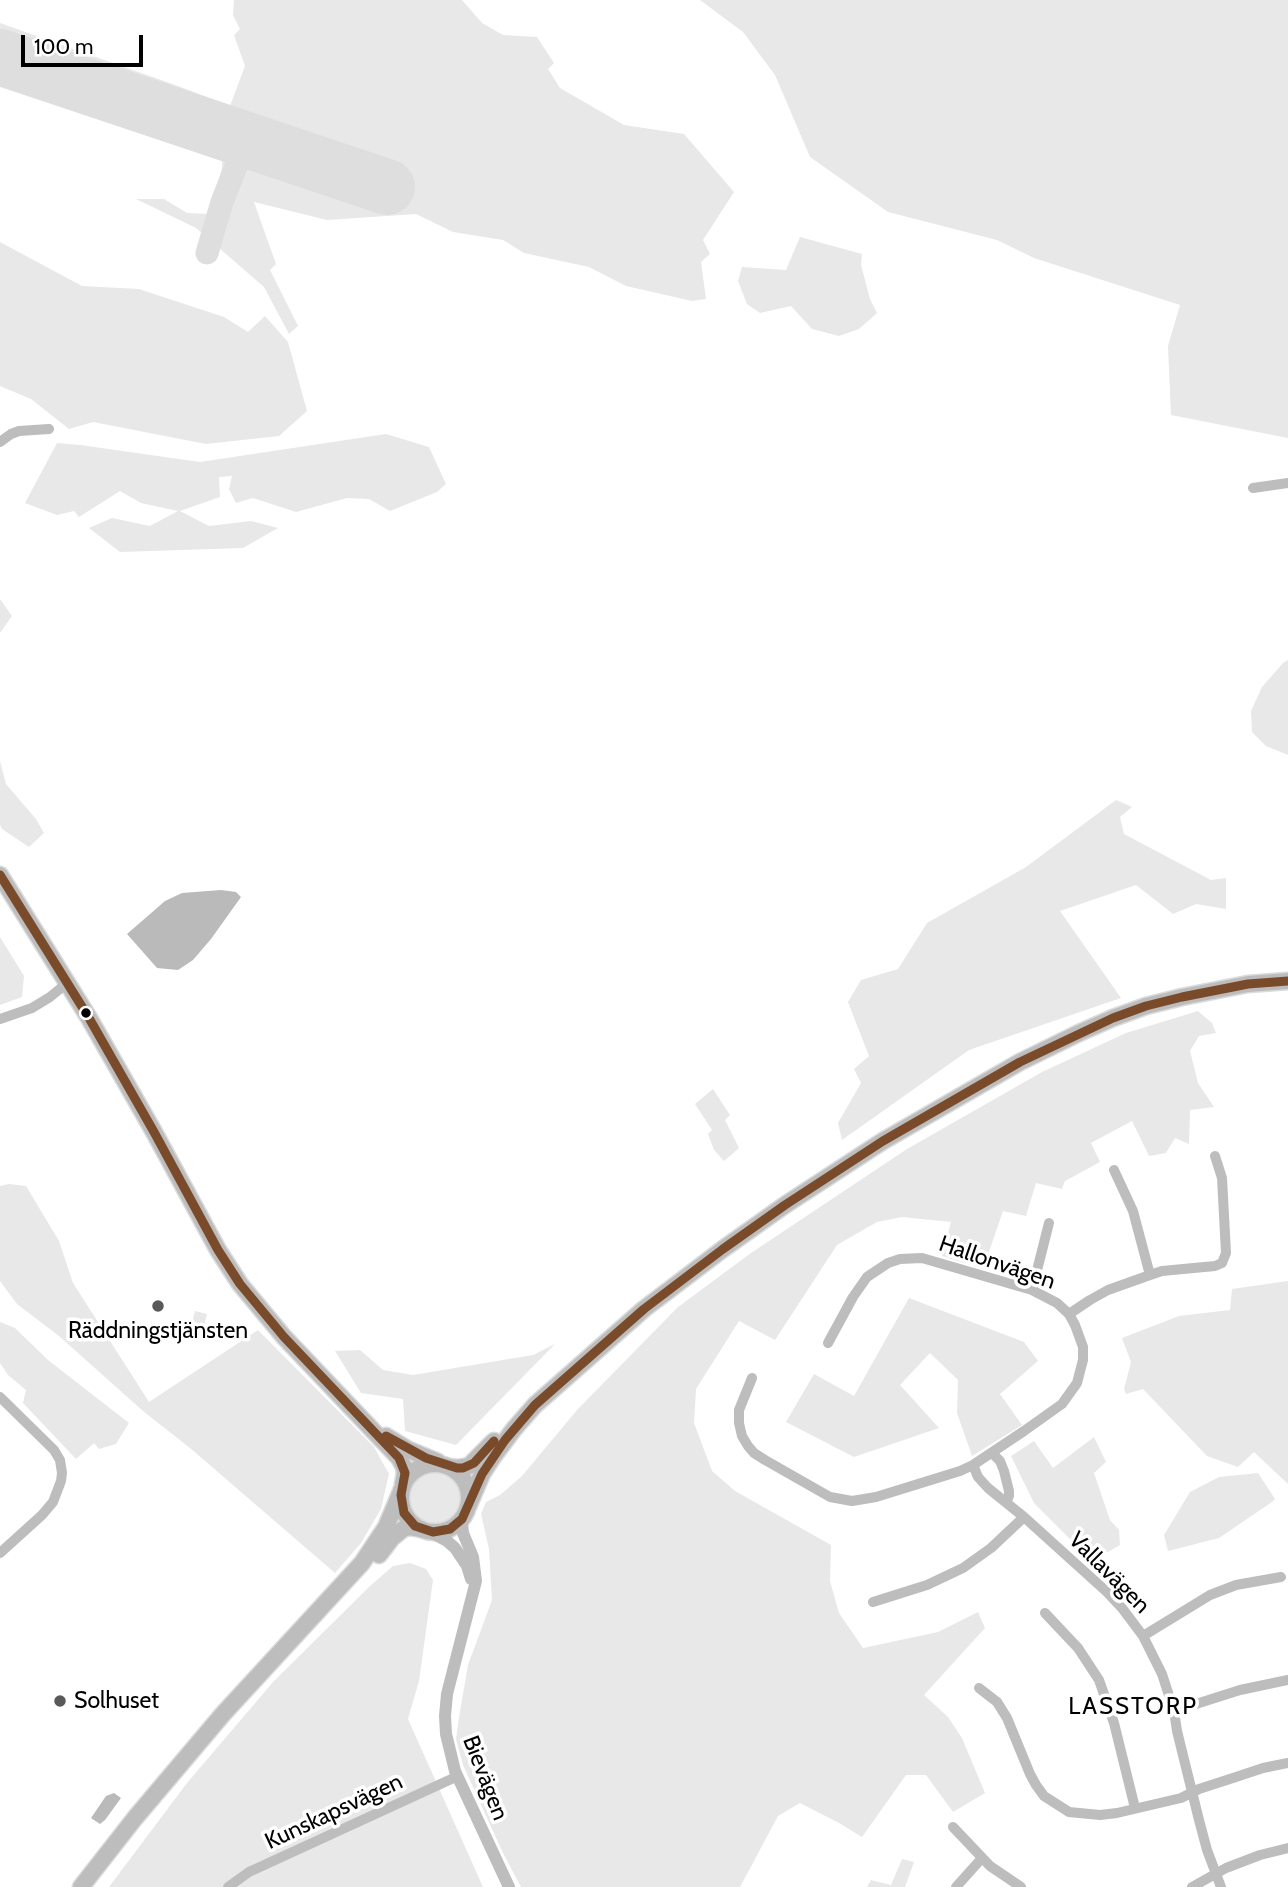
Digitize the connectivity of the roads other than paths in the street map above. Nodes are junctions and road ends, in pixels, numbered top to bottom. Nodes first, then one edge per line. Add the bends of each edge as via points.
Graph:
1 (49, 429) dead end
2 (0, 442) edge
3 (1288, 483) edge
4 (1252, 488) dead end
5 (0, 875) edge
6 (1288, 981) edge
7 (67, 983) junction
8 (0, 1019) edge
9 (1215, 1156) dead end
10 (1114, 1170) dead end
11 (1049, 1223) dead end
12 (1150, 1275) junction
13 (1032, 1290) junction
14 (1069, 1314) junction
15 (828, 1343) dead end
16 (752, 1378) dead end
17 (0, 1396) edge
18 (535, 1405) junction
19 (366, 1424) junction
20 (992, 1452) junction
21 (973, 1465) junction
22 (446, 1466) junction
23 (403, 1486) junction
24 (1006, 1502) junction
25 (466, 1511) junction
26 (1024, 1517) junction
27 (424, 1530) junction
28 (0, 1553) edge
29 (1281, 1577) dead end
30 (471, 1597) junction
31 (873, 1602) dead end
32 (1045, 1613) dead end
33 (1143, 1636) junction
34 (1288, 1680) edge
35 (979, 1688) dead end
36 (1174, 1711) junction
37 (1288, 1763) edge
38 (458, 1776) junction
39 (1192, 1792) junction
40 (1135, 1808) junction
41 (953, 1827) dead end
42 (1288, 1848) edge
43 (982, 1858) junction
44 (1215, 1873) junction
45 (81, 1887) edge
46 (90, 1887) edge
47 (228, 1887) edge
48 (509, 1887) edge
49 (956, 1887) edge
50 (1019, 1887) edge
51 (1192, 1887) edge
52 (1221, 1887) edge

1 - 2 street via 10,434
3 - 4 street
5 - 7 main road
6 - 18 main road via 1248,984 1146,1006 1079,1032 980,1084 883,1140 733,1241 644,1309
7 - 8 street via 32,1008
7 - 19 main road via 240,1284
9 - 12 street via 1222,1178 1225,1259 1215,1266
10 - 12 street via 1133,1211
11 - 13 street
12 - 14 street via 1108,1290
13 - 14 street, Hallonvägen
13 - 15 street, Hallonvägen via 935,1261 900,1259 876,1270 860,1285
14 - 20 street, Hallonvägen via 1083,1347 1077,1384 1062,1404
16 - 21 street, Hallonvägen via 739,1410 748,1446 830,1497 852,1501 876,1497
17 - 28 street via 54,1450 62,1473 53,1502
18 - 22 main road via 474,1463 463,1468
18 - 25 main road via 493,1457
19 - 22 main road
19 - 23 main road via 402,1462
20 - 21 street, Hallonvägen
20 - 24 street via 1004,1471 1009,1491
21 - 24 street, Vallavägen via 978,1477
22 - 23 main road via 420,1467
22 - 25 main road via 466,1484
23 - 27 main road via 404,1513
23 - 45 main road via 386,1527 362,1563 223,1714
24 - 26 street, Vallavägen
25 - 27 main road via 450,1529
25 - 30 street, Bievägen via 463,1533 476,1573
26 - 31 street via 963,1568
26 - 33 street, Vallavägen via 1107,1592
27 - 30 street, Bievägen via 447,1541 461,1556 470,1576
27 - 46 main road via 405,1528 392,1538 225,1723
29 - 33 street via 1210,1595
30 - 38 street, Bievägen via 446,1706 447,1743
32 - 40 street via 1078,1648 1099,1680
33 - 36 street, Vallavägen
34 - 36 street
35 - 40 street via 997,1702 1007,1718 1044,1796 1083,1815
36 - 39 street, Vallavägen
37 - 39 street
38 - 47 street, Kunskapsvägen via 249,1872
38 - 48 street, Bievägen
39 - 40 street
39 - 44 street, Vallavägen
41 - 43 street
42 - 44 street
43 - 49 street
43 - 50 street
44 - 51 street
44 - 52 street, Vallavägen

